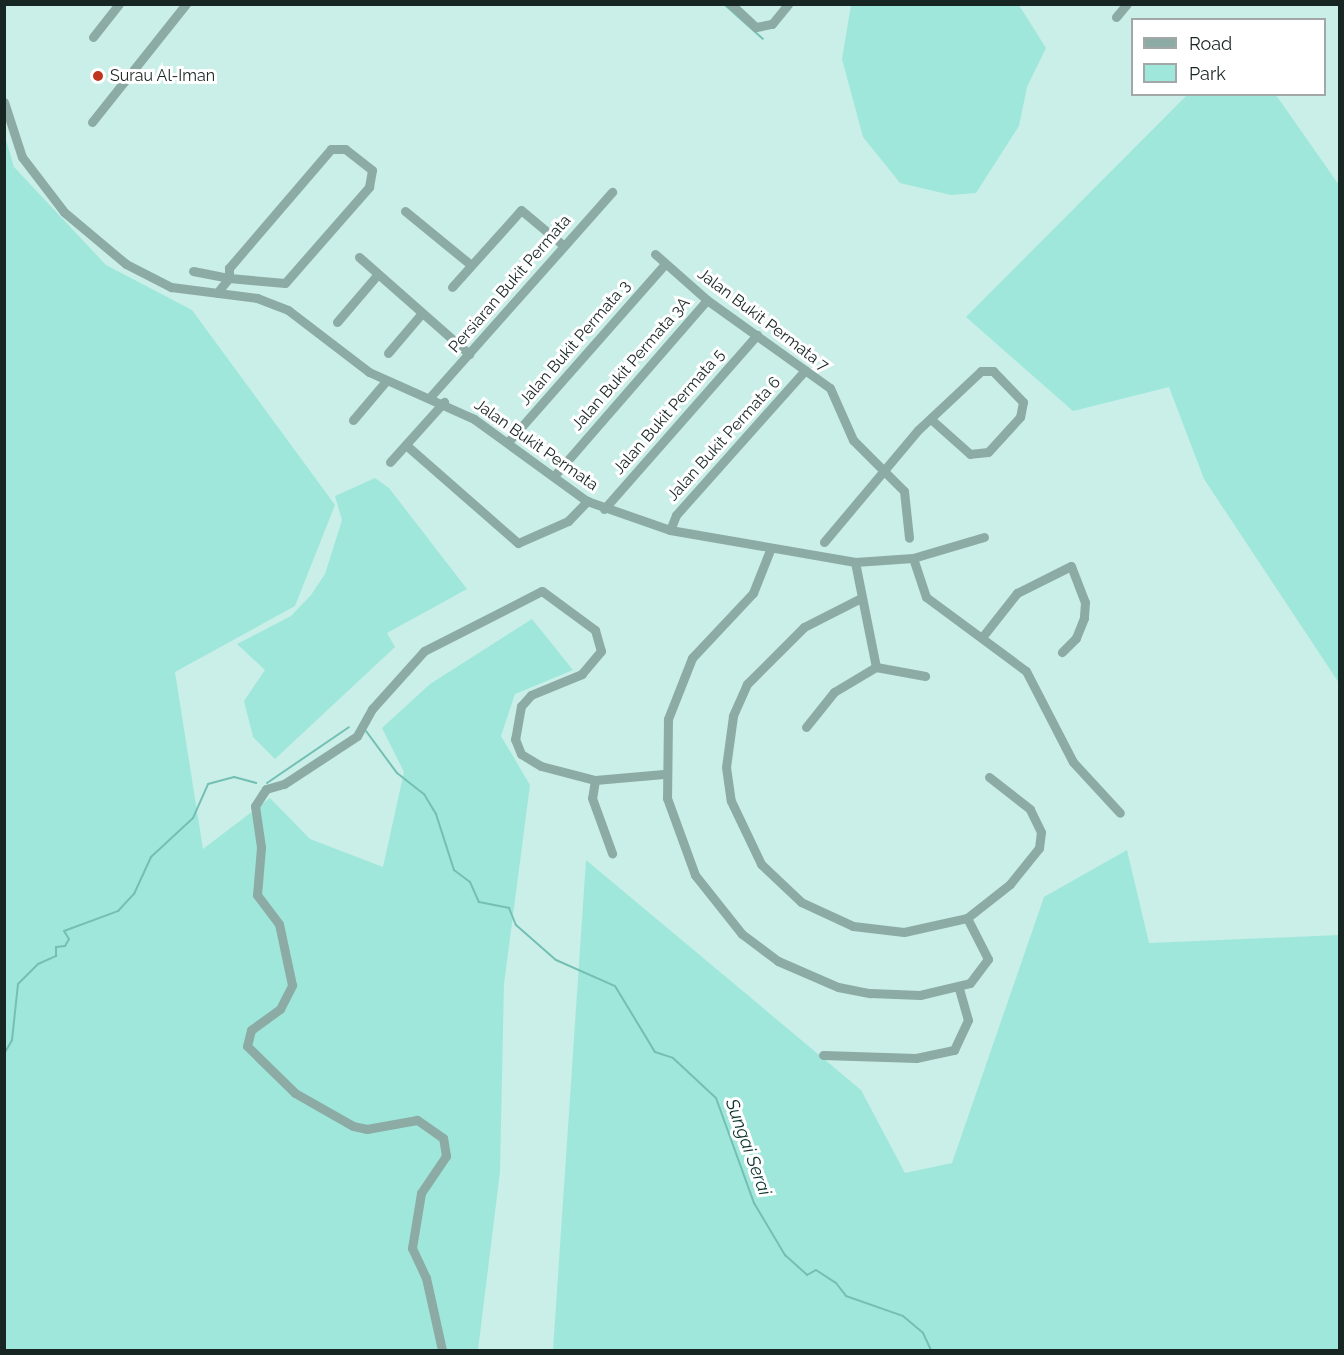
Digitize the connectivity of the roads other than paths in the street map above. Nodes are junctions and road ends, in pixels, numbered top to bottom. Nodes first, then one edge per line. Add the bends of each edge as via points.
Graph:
1 (119, 4) edge
2 (186, 4) edge
3 (731, 4) edge
4 (788, 4) edge
5 (1126, 4) edge
6 (1116, 17) dead end
7 (93, 37) dead end
8 (4, 102) edge
9 (92, 122) dead end
10 (612, 192) dead end
11 (405, 211) dead end
12 (564, 246) junction
13 (655, 254) dead end
14 (359, 257) dead end
15 (665, 264) junction
16 (471, 266) junction
17 (193, 271) dead end
18 (378, 274) junction
19 (229, 278) junction
20 (452, 287) dead end
21 (217, 294) junction
22 (707, 300) junction
23 (422, 313) junction
24 (337, 322) dead end
25 (757, 335) junction
26 (388, 353) dead end
27 (469, 354) junction
28 (805, 370) junction
29 (386, 381) junction
30 (431, 396) junction
31 (444, 402) junction
32 (353, 420) dead end
33 (933, 421) junction
34 (508, 442) junction
35 (406, 445) junction
36 (390, 462) dead end
37 (883, 469) junction
38 (554, 476) junction
39 (586, 501) junction
40 (604, 508) junction
41 (670, 530) junction
42 (984, 537) dead end
43 (909, 538) dead end
44 (824, 542) dead end
45 (770, 550) junction
46 (913, 558) junction
47 (855, 562) junction
48 (861, 598) junction
49 (983, 636) junction
50 (1062, 652) dead end
51 (876, 667) junction
52 (925, 676) dead end
53 (806, 727) dead end
54 (664, 774) junction
55 (989, 777) dead end
56 (595, 780) junction
57 (1120, 813) dead end
58 (612, 853) dead end
59 (967, 918) junction
60 (959, 989) junction
61 (823, 1055) dead end
62 (442, 1350) edge

1 - 7 street
2 - 9 street
3 - 4 street via 756,27 772,24
5 - 6 street
8 - 21 street, Jalan Bukit Permata via 22,157 64,212 126,264 171,286
10 - 12 street, Persiaran Bukit Permata
11 - 16 street
12 - 16 street via 521,210
12 - 27 street, Persiaran Bukit Permata
13 - 15 street, Jalan Bukit Permata 7
14 - 18 street
15 - 22 street, Jalan Bukit Permata 7
15 - 34 street, Jalan Bukit Permata 3
16 - 20 street
17 - 19 street
18 - 23 street
18 - 24 street
19 - 19 street via 285,284 374,177 345,149 331,149 230,268
19 - 21 street
21 - 29 street, Jalan Bukit Permata via 257,298 288,310
22 - 25 street, Jalan Bukit Permata 7
22 - 38 street, Jalan Bukit Permata 3A
23 - 26 street
23 - 27 street
25 - 28 street, Jalan Bukit Permata 7
25 - 40 street, Jalan Bukit Permata 5
27 - 30 street, Persiaran Bukit Permata
28 - 37 street, Jalan Bukit Permata 7 via 830,388 853,440
28 - 41 street, Jalan Bukit Permata 6 via 676,515
29 - 30 street, Jalan Bukit Permata
29 - 32 street
30 - 31 street, Jalan Bukit Permata
31 - 34 street, Jalan Bukit Permata
31 - 35 street
33 - 33 street via 970,454 988,452 1020,417 1023,402 987,369
33 - 37 street
34 - 38 street, Jalan Bukit Permata
35 - 36 street
35 - 39 street via 518,543 568,521
37 - 43 street, Jalan Bukit Permata 7 via 904,491
37 - 44 street
38 - 39 street, Jalan Bukit Permata
39 - 40 street, Jalan Bukit Permata
40 - 41 street, Jalan Bukit Permata
41 - 45 street, Jalan Bukit Permata
42 - 46 street, Jalan Bukit Permata
45 - 47 street, Jalan Bukit Permata
45 - 54 street via 753,593 703,643 684,672 668,719
46 - 47 street, Jalan Bukit Permata
46 - 49 street via 926,597
47 - 48 street
48 - 51 street
48 - 59 street via 804,627 747,684 729,729 730,801 743,834 769,874 824,915 886,932 925,930
49 - 50 street via 1017,593 1071,566 1085,602 1084,618 1076,638
49 - 57 street via 1026,671 1073,762
51 - 52 street
51 - 53 street via 834,692
54 - 56 street
54 - 60 street via 674,825 695,875 726,915 763,950 838,987 895,995
55 - 59 street via 1030,809 1041,831 1039,848 1010,884
56 - 58 street via 592,798
56 - 62 street via 532,762 515,739 521,706 531,695 582,674 601,651 595,630 542,591 424,651 372,709 357,736 284,784 266,789 252,814 261,847 257,896 279,924 292,985 280,1009 251,1030 247,1046 295,1093 353,1126 367,1129 399,1119 417,1120 443,1138 446,1156 421,1193 412,1248 426,1278
59 - 60 street via 988,958 979,976
60 - 61 street via 968,1020 954,1050 915,1058

